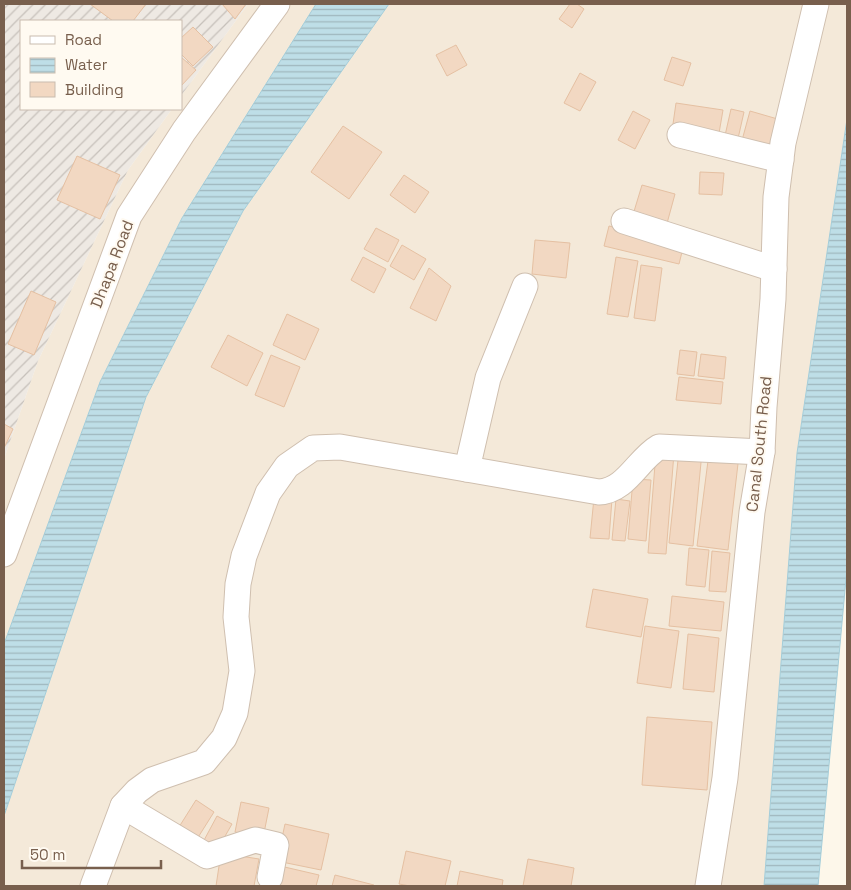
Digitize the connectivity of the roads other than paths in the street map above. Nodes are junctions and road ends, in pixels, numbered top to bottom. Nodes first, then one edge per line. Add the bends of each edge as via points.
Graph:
1 (277, 4) edge
2 (816, 4) edge
3 (680, 135) dead end
4 (781, 160) junction
5 (624, 221) dead end
6 (774, 269) junction
7 (525, 286) dead end
8 (762, 452) junction
9 (467, 469) junction
10 (4, 554) edge
11 (123, 806) junction
12 (270, 877) dead end
13 (93, 886) edge
14 (708, 886) edge

1 - 10 street, Dhapa Road via 184,131 129,216
2 - 4 street, Canal South Road
3 - 4 street
4 - 6 street, Canal South Road via 776,197
5 - 6 street
6 - 8 street, Canal South Road
7 - 9 street via 488,378
8 - 9 street via 659,447 606,492
8 - 14 street, Canal South Road via 752,512 725,778
9 - 11 street via 340,447 313,448 286,466 268,493 244,556 236,617 242,671 235,713 224,738 204,762 152,780
11 - 12 street via 207,856 255,840 276,845
11 - 13 street

